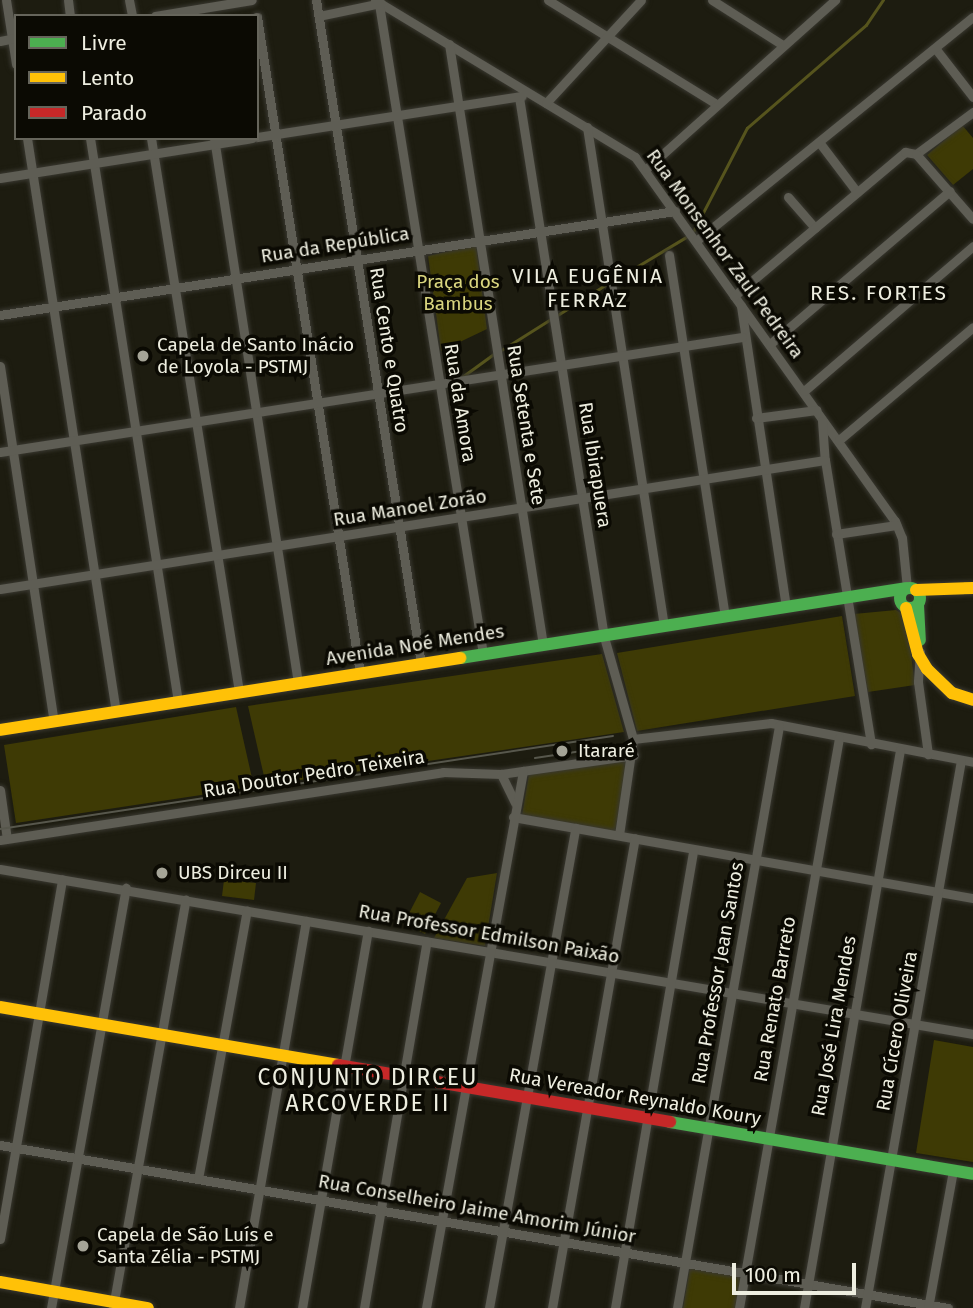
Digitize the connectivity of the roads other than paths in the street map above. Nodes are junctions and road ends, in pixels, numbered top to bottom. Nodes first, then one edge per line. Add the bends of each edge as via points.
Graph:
1 (6, 0) edge
2 (253, 0) edge
3 (316, 0) edge
4 (548, 0) edge
5 (641, 0) edge
6 (712, 0) edge
7 (835, 0) edge
8 (378, 2) edge
9 (193, 9) edge
10 (166, 14) edge
11 (318, 16) junction
12 (973, 17) edge
13 (259, 30) edge
14 (605, 36) junction
15 (14, 39) edge
16 (0, 41) edge
17 (449, 44) junction
18 (781, 44) junction
19 (935, 48) junction
20 (529, 92) junction
21 (971, 92) edge
22 (519, 97) junction
23 (546, 103) junction
24 (715, 103) junction
25 (458, 106) junction
26 (973, 112) edge
27 (398, 116) junction
28 (337, 125) junction
29 (587, 127) junction
30 (275, 135) junction
31 (259, 138) edge
32 (27, 140) edge
33 (90, 140) edge
34 (151, 140) edge
35 (214, 141) edge
36 (819, 142) junction
37 (153, 154) junction
38 (916, 155) junction
39 (94, 163) junction
40 (646, 169) junction
41 (32, 173) junction
42 (0, 178) edge
43 (950, 191) junction
44 (857, 192) junction
45 (788, 197) dead end
46 (675, 211) junction
47 (973, 219) edge
48 (602, 221) junction
49 (814, 228) junction
50 (540, 231) junction
51 (693, 236) junction
52 (479, 241) junction
53 (973, 246) edge
54 (418, 250) junction
55 (669, 255) dead end
56 (357, 260) junction
57 (297, 269) junction
58 (236, 278) junction
59 (174, 288) junction
60 (734, 296) junction
61 (114, 297) junction
62 (741, 306) junction
63 (54, 307) junction
64 (0, 315) edge
65 (973, 327) edge
66 (742, 337) junction
67 (770, 344) junction
68 (685, 346) junction
69 (622, 355) junction
70 (561, 365) junction
71 (0, 366) edge
72 (500, 374) junction
73 (439, 383) junction
74 (804, 391) junction
75 (379, 393) junction
76 (317, 403) junction
77 (816, 410) junction
78 (257, 413) junction
79 (756, 418) junction
80 (822, 419) junction
81 (196, 421) junction
82 (135, 431) junction
83 (839, 440) junction
84 (73, 441) junction
85 (13, 450) junction
86 (0, 452) edge
87 (825, 460) junction
88 (764, 471) junction
89 (704, 481) junction
90 (643, 490) junction
91 (582, 499) junction
92 (522, 509) junction
93 (461, 517) junction
94 (896, 525) junction
95 (400, 528) junction
96 (836, 534) junction
97 (338, 537) junction
98 (277, 546) junction
99 (217, 556) junction
100 (155, 565) junction
101 (95, 575) junction
102 (33, 584) junction
103 (0, 589) edge
104 (973, 589) edge
105 (911, 596) junction
106 (843, 598) junction
107 (786, 606) junction
108 (725, 615) junction
109 (664, 626) junction
110 (604, 637) junction
111 (543, 645) junction
112 (483, 654) junction
113 (920, 655) junction
114 (421, 664) junction
115 (360, 673) junction
116 (298, 683) junction
117 (239, 692) junction
118 (973, 700) edge
119 (178, 702) junction
120 (116, 712) junction
121 (54, 722) junction
122 (779, 726) junction
123 (0, 730) edge
124 (839, 738) junction
125 (633, 739) junction
126 (871, 744) junction
127 (900, 750) junction
128 (928, 754) junction
129 (634, 755) junction
130 (961, 760) junction
131 (973, 762) edge
132 (523, 771) junction
133 (501, 774) junction
134 (0, 790) edge
135 (515, 803) junction
136 (513, 817) junction
137 (575, 828) junction
138 (619, 835) junction
139 (635, 838) junction
140 (4, 840) edge
141 (693, 850) junction
142 (755, 861) junction
143 (1, 869) edge
144 (816, 871) junction
145 (62, 879) junction
146 (0, 881) edge
147 (877, 882) junction
148 (126, 888) junction
149 (939, 892) junction
150 (973, 898) edge
151 (186, 899) junction
152 (247, 910) junction
153 (306, 921) junction
154 (368, 931) junction
155 (427, 941) junction
156 (491, 953) junction
157 (551, 962) junction
158 (611, 973) junction
159 (671, 983) junction
160 (732, 993) junction
161 (792, 1004) junction
162 (0, 1007) edge
163 (39, 1014) junction
164 (854, 1014) junction
165 (100, 1025) junction
166 (915, 1025) junction
167 (973, 1034) edge
168 (161, 1035) junction
169 (223, 1046) junction
170 (283, 1056) junction
171 (345, 1067) junction
172 (404, 1077) junction
173 (465, 1087) junction
174 (527, 1098) junction
175 (587, 1108) junction
176 (648, 1119) junction
177 (708, 1129) junction
178 (769, 1139) junction
179 (0, 1145) edge
180 (16, 1148) junction
181 (831, 1150) junction
182 (77, 1158) junction
183 (892, 1160) junction
184 (138, 1169) junction
185 (953, 1171) junction
186 (973, 1174) edge
187 (198, 1179) junction
188 (260, 1189) junction
189 (320, 1200) junction
190 (382, 1211) junction
191 (442, 1221) junction
192 (502, 1231) junction
193 (0, 1239) edge
194 (564, 1242) junction
195 (624, 1252) junction
196 (685, 1263) junction
197 (745, 1274) junction
198 (0, 1282) edge
199 (808, 1284) junction
200 (54, 1292) junction
201 (867, 1293) junction
202 (114, 1305) edge
203 (928, 1306) edge
204 (51, 1308) edge
205 (148, 1308) edge
206 (239, 1308) edge
207 (302, 1308) edge
208 (364, 1308) edge
209 (426, 1308) edge
210 (489, 1308) edge
211 (552, 1308) edge
212 (615, 1308) edge
213 (677, 1308) edge
214 (739, 1308) edge
215 (804, 1308) edge
216 (864, 1308) edge
217 (948, 1308) edge

1 - 15 street
2 - 9 street
3 - 11 street, Rua Cento e Quatro
4 - 14 street
5 - 14 street
6 - 18 street
7 - 18 street
8 - 11 street
8 - 17 street, Rua Monsenhor Zaul Pedreira
8 - 27 street, Rua da Amora
9 - 10 street
11 - 28 street, Rua Cento e Quatro
12 - 19 street
13 - 30 street
14 - 23 street
14 - 24 street
15 - 16 street
17 - 20 street, Rua Monsenhor Zaul Pedreira
17 - 25 street, Rua Setenta e Sete
18 - 24 street
19 - 21 street
19 - 36 street
20 - 22 street
20 - 23 street, Rua Monsenhor Zaul Pedreira
22 - 25 street
22 - 50 street, Rua Ibirapuera
23 - 29 street, Rua Monsenhor Zaul Pedreira
24 - 40 street
25 - 27 street
25 - 52 street, Rua Setenta e Sete
26 - 38 street
27 - 28 street
27 - 54 street, Rua da Amora
28 - 30 street
28 - 56 street, Rua Cento e Quatro
29 - 40 street, Rua Monsenhor Zaul Pedreira via 628,151
29 - 48 street
30 - 31 street
30 - 57 street
32 - 41 street
33 - 39 street
34 - 37 street
35 - 37 street
35 - 58 street
36 - 44 street
36 - 51 street
37 - 39 street
37 - 59 street
38 - 43 street
38 - 44 street via 901,154
39 - 41 street
39 - 61 street
40 - 46 street, Rua Monsenhor Zaul Pedreira
41 - 42 street
41 - 63 street
43 - 47 street
43 - 67 street
44 - 49 street
45 - 49 street
46 - 48 street, Rua da República
46 - 51 street, Rua Monsenhor Zaul Pedreira
48 - 50 street, Rua da República
48 - 69 street
49 - 60 street
50 - 52 street, Rua da República
50 - 70 street, Rua Ibirapuera
51 - 60 street, Rua Monsenhor Zaul Pedreira
52 - 54 street, Rua da República
52 - 72 street, Rua Setenta e Sete
53 - 74 street
54 - 56 street, Rua da República
54 - 73 street, Rua da Amora
55 - 68 street
56 - 57 street, Rua da República
56 - 75 street, Rua Cento e Quatro
57 - 58 street, Rua da República
57 - 76 street
58 - 59 street, Rua da República
58 - 78 street
59 - 61 street, Rua da República
59 - 81 street
60 - 62 street, Rua Monsenhor Zaul Pedreira
61 - 63 street, Rua da República
61 - 82 street
62 - 66 street
62 - 67 street, Rua Monsenhor Zaul Pedreira
63 - 64 street, Rua da República
63 - 84 street
65 - 83 street
66 - 68 street
66 - 79 street
67 - 74 street, Rua Monsenhor Zaul Pedreira
68 - 69 street
68 - 89 street
69 - 70 street
69 - 90 street
70 - 72 street
70 - 91 street, Rua Ibirapuera
71 - 85 street
72 - 73 street
72 - 92 street, Rua Setenta e Sete
73 - 75 street
73 - 93 street, Rua da Amora
74 - 77 street, Rua Monsenhor Zaul Pedreira
75 - 76 street
75 - 95 street, Rua Cento e Quatro
76 - 78 street
76 - 97 street
77 - 79 street
77 - 80 street, Rua Monsenhor Zaul Pedreira
78 - 81 street
78 - 98 street
79 - 88 street
80 - 83 street, Rua Monsenhor Zaul Pedreira
80 - 87 street
81 - 82 street
81 - 99 street
82 - 84 street
82 - 100 street
83 - 94 street, Rua Monsenhor Zaul Pedreira
84 - 85 street
84 - 101 street
85 - 86 street
85 - 102 street
87 - 88 street, Rua Manoel Zorão
87 - 96 street
88 - 89 street, Rua Manoel Zorão
88 - 107 street
89 - 90 street, Rua Manoel Zorão
89 - 108 street
90 - 91 street, Rua Manoel Zorão
90 - 109 street
91 - 92 street, Rua Manoel Zorão
91 - 110 street, Rua Ibirapuera
92 - 93 street, Rua Manoel Zorão
92 - 111 street, Rua Setenta e Sete
93 - 95 street, Rua Manoel Zorão
93 - 112 street, Rua da Amora
94 - 96 street
94 - 105 street, Rua Monsenhor Zaul Pedreira
95 - 97 street, Rua Manoel Zorão
95 - 114 street, Rua Cento e Quatro
96 - 106 street
97 - 98 street, Rua Manoel Zorão
97 - 115 street
98 - 99 street, Rua Manoel Zorão
98 - 116 street
99 - 100 street, Rua Manoel Zorão
99 - 117 street
100 - 101 street, Rua Manoel Zorão
100 - 119 street
101 - 102 street, Rua Manoel Zorão
101 - 120 street
102 - 103 street, Rua Manoel Zorão
102 - 121 street
104 - 105 street, Avenida Noé Mendes
105 - 106 street, Avenida Noé Mendes
105 - 113 street
106 - 107 street, Avenida Noé Mendes
106 - 126 street
107 - 108 street, Avenida Noé Mendes
108 - 109 street, Avenida Noé Mendes
109 - 110 street, Avenida Noé Mendes
110 - 111 street, Avenida Noé Mendes
110 - 125 street, Rua Ibirapuera
111 - 112 street, Avenida Noé Mendes
112 - 114 street, Avenida Noé Mendes
113 - 118 street via 952,693
113 - 128 street
114 - 115 street, Avenida Noé Mendes
115 - 116 street, Avenida Noé Mendes
116 - 117 street, Avenida Noé Mendes
117 - 119 street, Avenida Noé Mendes
119 - 120 street, Avenida Noé Mendes
120 - 121 street, Avenida Noé Mendes
121 - 123 street, Avenida Noé Mendes
122 - 124 street
122 - 125 street via 756,723
122 - 142 street, Rua Professor Jean Santos
124 - 126 street
124 - 144 street, Rua Renato Barreto
125 - 129 street, Rua Ibirapuera
126 - 127 street
127 - 128 street
127 - 147 street, Rua José Lira Mendes
128 - 130 street
129 - 132 street, Rua Doutor Pedro Teixeira
129 - 138 street, Rua Ibirapuera
130 - 131 street
130 - 149 street, Rua Cícero Oliveira
132 - 133 street, Rua Doutor Pedro Teixeira
132 - 135 street
133 - 135 street
133 - 140 street, Rua Doutor Pedro Teixeira via 443,772
134 - 140 street
135 - 136 street
136 - 137 street
136 - 156 street
137 - 138 street
137 - 157 street
138 - 139 street
139 - 141 street
139 - 158 street
141 - 142 street
141 - 159 street
142 - 144 street
142 - 160 street, Rua Professor Jean Santos
143 - 145 street, Rua Professor Edmilson Paixão
143 - 146 street
144 - 147 street
144 - 161 street, Rua Renato Barreto
145 - 148 street, Rua Professor Edmilson Paixão
145 - 163 street
147 - 149 street
147 - 164 street, Rua José Lira Mendes
148 - 151 street, Rua Professor Edmilson Paixão
148 - 165 street
149 - 150 street
149 - 166 street, Rua Cícero Oliveira
151 - 152 street, Rua Professor Edmilson Paixão
151 - 168 street
152 - 153 street, Rua Professor Edmilson Paixão
152 - 169 street
153 - 154 street, Rua Professor Edmilson Paixão
153 - 170 street
154 - 155 street, Rua Professor Edmilson Paixão
154 - 171 street
155 - 156 street, Rua Professor Edmilson Paixão
155 - 172 street
156 - 157 street, Rua Professor Edmilson Paixão
156 - 173 street
157 - 158 street, Rua Professor Edmilson Paixão
157 - 174 street
158 - 159 street, Rua Professor Edmilson Paixão
158 - 175 street
159 - 160 street, Rua Professor Edmilson Paixão
159 - 176 street
160 - 161 street, Rua Professor Edmilson Paixão
160 - 177 street, Rua Professor Jean Santos
161 - 164 street, Rua Professor Edmilson Paixão
161 - 178 street, Rua Renato Barreto
162 - 163 street, Rua Vereador Reynaldo Koury
163 - 165 street, Rua Vereador Reynaldo Koury
163 - 180 street
164 - 166 street, Rua Professor Edmilson Paixão
164 - 181 street, Rua José Lira Mendes
165 - 168 street, Rua Vereador Reynaldo Koury
165 - 182 street
166 - 167 street, Rua Professor Edmilson Paixão
166 - 183 street, Rua Cícero Oliveira
168 - 169 street, Rua Vereador Reynaldo Koury
168 - 184 street
169 - 170 street, Rua Vereador Reynaldo Koury
169 - 187 street
170 - 171 street, Rua Vereador Reynaldo Koury
170 - 188 street
171 - 172 street, Rua Vereador Reynaldo Koury
171 - 189 street
172 - 173 street, Rua Vereador Reynaldo Koury
172 - 190 street
173 - 174 street, Rua Vereador Reynaldo Koury
173 - 191 street
174 - 175 street, Rua Vereador Reynaldo Koury
174 - 192 street
175 - 176 street, Rua Vereador Reynaldo Koury
175 - 194 street
176 - 177 street, Rua Vereador Reynaldo Koury
176 - 195 street
177 - 178 street, Rua Vereador Reynaldo Koury
177 - 196 street, Rua Professor Jean Santos
178 - 181 street, Rua Vereador Reynaldo Koury
178 - 197 street, Rua Renato Barreto
179 - 180 street, Rua Conselheiro Jaime Amorim Júnior
180 - 182 street, Rua Conselheiro Jaime Amorim Júnior
180 - 193 street
181 - 183 street, Rua Vereador Reynaldo Koury
181 - 199 street, Rua José Lira Mendes
182 - 184 street, Rua Conselheiro Jaime Amorim Júnior
182 - 200 street
183 - 185 street, Rua Vereador Reynaldo Koury
183 - 201 street, Rua Cícero Oliveira
184 - 187 street, Rua Conselheiro Jaime Amorim Júnior
184 - 202 street
185 - 186 street, Rua Vereador Reynaldo Koury
185 - 203 street
187 - 188 street, Rua Conselheiro Jaime Amorim Júnior
188 - 189 street, Rua Conselheiro Jaime Amorim Júnior
188 - 206 street
189 - 190 street, Rua Conselheiro Jaime Amorim Júnior
189 - 207 street
190 - 191 street, Rua Conselheiro Jaime Amorim Júnior
190 - 208 street
191 - 192 street, Rua Conselheiro Jaime Amorim Júnior
191 - 209 street
192 - 194 street, Rua Conselheiro Jaime Amorim Júnior
192 - 210 street
194 - 195 street, Rua Conselheiro Jaime Amorim Júnior
194 - 211 street
195 - 196 street, Rua Conselheiro Jaime Amorim Júnior
195 - 212 street
196 - 197 street, Rua Conselheiro Jaime Amorim Júnior
196 - 213 street, Rua Professor Jean Santos
197 - 199 street, Rua Conselheiro Jaime Amorim Júnior
197 - 214 street, Rua Renato Barreto
198 - 200 street
199 - 201 street, Rua Conselheiro Jaime Amorim Júnior
199 - 215 street, Rua José Lira Mendes
200 - 202 street
200 - 204 street
201 - 203 street, Rua Conselheiro Jaime Amorim Júnior
201 - 216 street, Rua Cícero Oliveira
202 - 205 street
203 - 217 street, Rua Conselheiro Jaime Amorim Júnior

